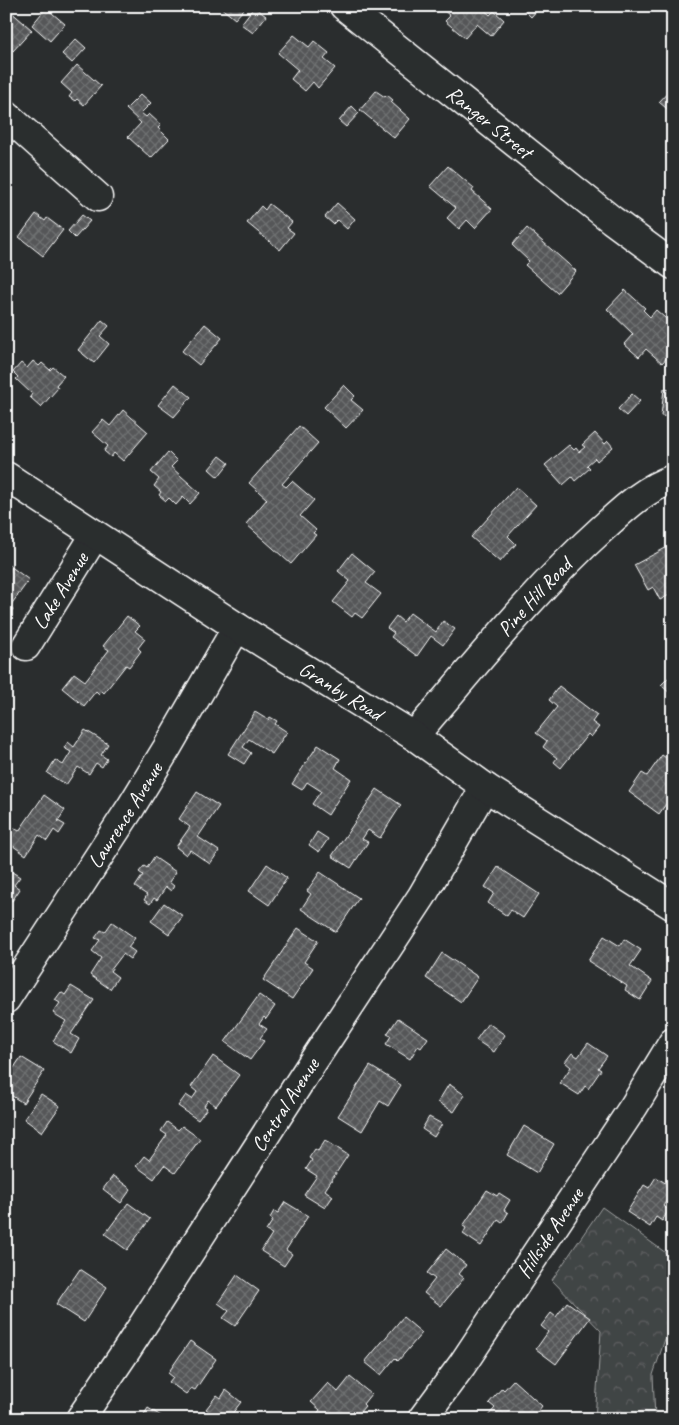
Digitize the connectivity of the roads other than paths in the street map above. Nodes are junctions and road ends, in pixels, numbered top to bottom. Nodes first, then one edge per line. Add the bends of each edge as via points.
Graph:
1 (344, 6) edge
2 (6, 115) edge
3 (98, 197) dead end
4 (673, 265) edge
5 (6, 476) edge
6 (673, 479) edge
7 (95, 535) junction
8 (237, 627) junction
9 (26, 646) dead end
10 (414, 736) junction
11 (485, 787) junction
12 (673, 906) edge
13 (6, 999) edge
14 (673, 1042) edge
15 (80, 1419) edge
16 (422, 1419) edge

1 - 4 street, Ranger Street
2 - 3 street
5 - 7 street, Granby Road
6 - 10 street, Pine Hill Road via 640,497 587,543 519,615
7 - 8 street, Granby Road
7 - 9 street, Lake Avenue
8 - 10 street, Granby Road
8 - 13 street, Lawrence Avenue via 131,807
10 - 11 street, Granby Road
11 - 12 street, Granby Road
11 - 15 street, Central Avenue via 402,928
14 - 16 street, Hillside Avenue via 462,1365

